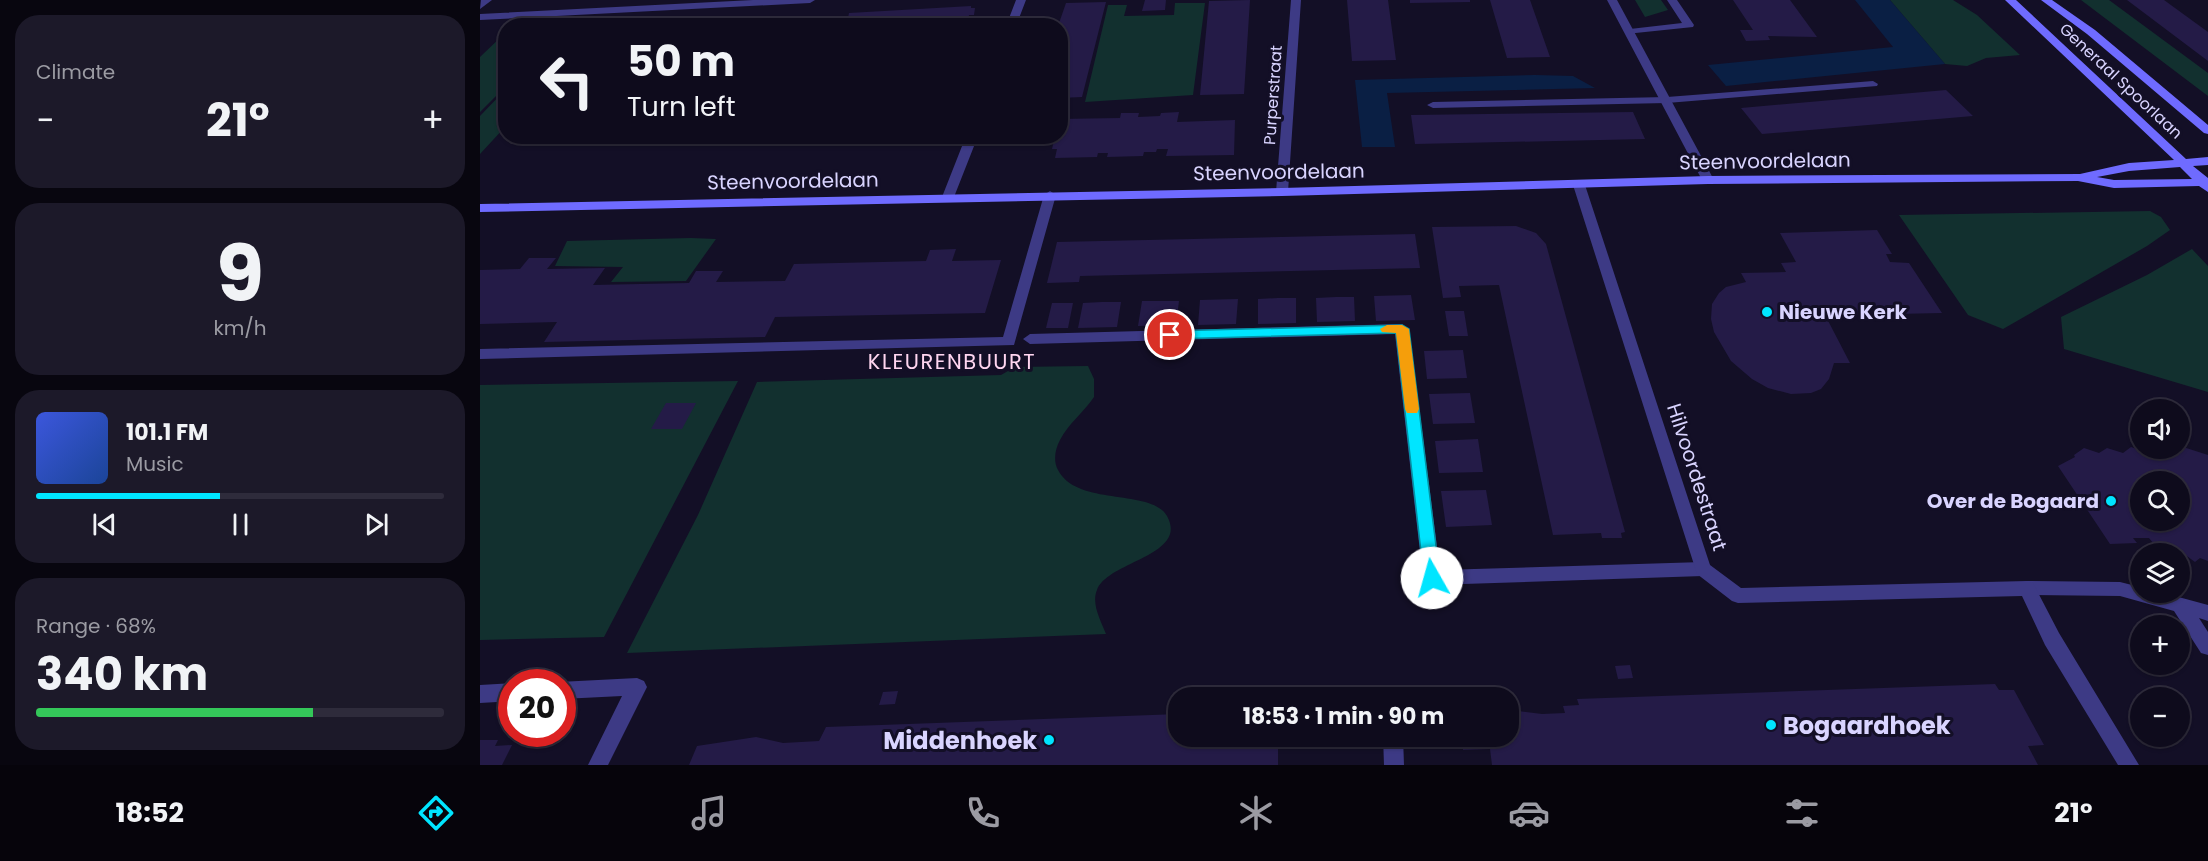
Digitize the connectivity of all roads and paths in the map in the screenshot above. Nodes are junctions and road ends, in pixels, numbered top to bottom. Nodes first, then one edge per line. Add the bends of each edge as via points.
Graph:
1 (487, 0) edge
2 (810, 0) edge
3 (1020, 0) edge
4 (1296, 0) edge
5 (1612, 0) edge
6 (1672, 0) edge
7 (2010, 0) edge
8 (2046, 0) edge
9 (480, 6) edge
10 (480, 17) edge
11 (1014, 18) edge
12 (1630, 32) junction
13 (1873, 84) dead end
14 (1667, 100) junction
15 (1433, 105) dead end
16 (2208, 131) edge
17 (969, 144) edge
18 (2208, 161) edge
19 (2184, 163) junction
20 (2078, 177) junction
21 (1708, 180) junction
22 (2206, 184) edge
23 (1579, 185) junction
24 (1282, 192) junction
25 (1050, 195) junction
26 (948, 197) junction
27 (480, 207) edge
28 (1030, 339) dead end
29 (480, 354) edge
30 (1703, 569) junction
31 (2027, 588) junction
32 (2180, 604) junction
33 (2208, 613) edge
34 (2208, 647) edge
35 (576, 689) edge
36 (498, 692) edge
37 (480, 693) edge
38 (1393, 747) edge
39 (598, 765) edge
40 (1394, 765) edge
41 (2129, 765) edge

1 - 9 street
2 - 10 street
3 - 11 street
4 - 24 street, Purperstraat
5 - 12 street
6 - 12 street via 1689,24
7 - 19 street, Generaal Spoorlaan
8 - 16 street, Generaal Spoorlaan via 2091,32
12 - 14 street
13 - 14 street
14 - 15 street
14 - 21 street
17 - 26 street
18 - 19 street, Steenvoordelaan
19 - 20 street, Steenvoordelaan via 2121,168
19 - 22 street, Generaal Spoorlaan
20 - 21 street, Steenvoordelaan
20 - 22 street, Steenvoordelaan via 2114,184
21 - 23 street, Steenvoordelaan
23 - 24 street, Steenvoordelaan
23 - 30 street, Hilvoordestraat
24 - 25 street, Steenvoordelaan
25 - 26 street, Steenvoordelaan
25 - 29 street via 1009,342
26 - 27 street, Steenvoordelaan
28 - 30 street via 1402,329 1432,578
30 - 31 street, Hilvoordestraat via 1738,596
31 - 32 street, Hilvoordestraat via 2120,590
31 - 41 street via 2052,639
32 - 33 street, Hilvoordestraat
32 - 34 street
35 - 39 street via 637,687
36 - 37 street
38 - 40 street

